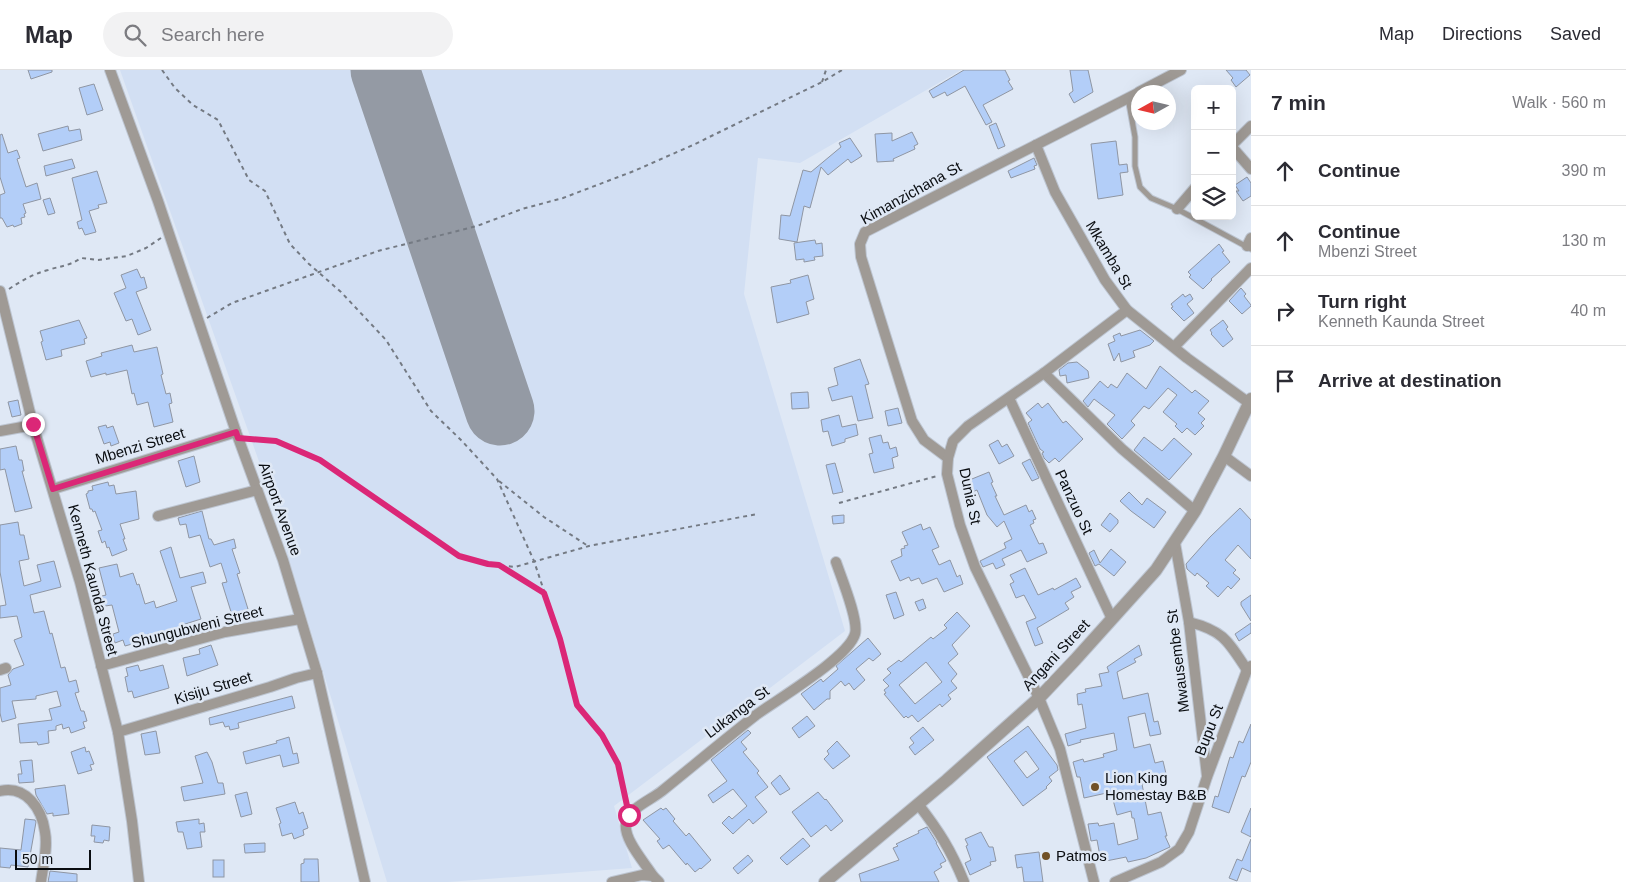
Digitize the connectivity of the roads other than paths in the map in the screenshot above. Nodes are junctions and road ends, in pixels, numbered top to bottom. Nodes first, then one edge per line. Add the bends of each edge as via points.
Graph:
1 (110, 70) edge
2 (1181, 70) edge
3 (1154, 85) edge
4 (1131, 97) edge
5 (1128, 98) junction
6 (1251, 126) edge
7 (1236, 142) edge
8 (1036, 145) junction
9 (1236, 151) edge
10 (1251, 169) edge
11 (1191, 193) edge
12 (1178, 209) junction
13 (1250, 244) edge
14 (1251, 268) edge
15 (1, 293) edge
16 (1127, 310) junction
17 (1174, 347) junction
18 (1044, 373) junction
19 (1009, 398) junction
20 (1250, 401) edge
21 (33, 424) junction
22 (0, 431) edge
23 (237, 435) junction
24 (1224, 456) junction
25 (948, 458) junction
26 (1251, 476) edge
27 (53, 489) junction
28 (257, 490) junction
29 (1195, 511) junction
30 (158, 516) dead end
31 (1175, 543) junction
32 (836, 562) dead end
33 (300, 619) junction
34 (1112, 619) junction
35 (1189, 622) junction
36 (101, 666) junction
37 (1249, 668) edge
38 (317, 673) junction
39 (1038, 698) junction
40 (118, 732) junction
41 (1208, 777) junction
42 (0, 791) edge
43 (918, 804) junction
44 (656, 879) edge
45 (40, 882) edge
46 (139, 882) edge
47 (365, 882) edge
48 (612, 882) edge
49 (825, 882) edge
50 (964, 882) edge
51 (1094, 882) edge
52 (1115, 882) edge

1 - 23 street, Airport Avenue
2 - 3 street, Kimanzichana St
4 - 5 street, Kimanzichana St
5 - 8 street, Kimanzichana St
5 - 12 lane via 1140,187 1151,198
6 - 7 street
8 - 16 street, Mkamba St via 1055,192 1104,280
8 - 25 street, Kimanzichana St via 865,232 860,244 861,257 912,421 924,440
9 - 10 street
11 - 12 street
12 - 13 lane via 1202,224
14 - 17 street
15 - 21 street, Kenneth Kaunda Street
16 - 17 street, Mkamba St
16 - 18 street, Dunia St
17 - 20 street, Mkamba St
18 - 19 street, Dunia St
18 - 29 street via 1122,449
19 - 25 street, Dunia St via 968,426 953,441
19 - 34 street, Panzuo St
20 - 24 street, Angani Street
21 - 22 street
21 - 27 street, Kenneth Kaunda Street
23 - 27 street, Mbenzi Street
23 - 28 street, Airport Avenue
24 - 26 street
24 - 29 street, Angani Street
25 - 39 street, Dunia St via 947,474 960,526 975,567
27 - 36 street, Kenneth Kaunda Street
28 - 30 street
28 - 33 street, Airport Avenue
29 - 31 street, Angani Street
31 - 34 street, Angani Street via 1156,570
31 - 35 street, Mwausembe St
32 - 44 street, Lukanga St via 856,622 855,635 849,644 827,666 757,714 629,815 626,821 628,839
33 - 36 street, Shungubweni Street via 225,632
33 - 38 street, Airport Avenue
34 - 39 street, Angani Street
35 - 37 street via 1217,631
35 - 41 street, Mwausembe St
36 - 40 street, Kenneth Kaunda Street
37 - 41 street, Bupu St
38 - 40 street, Kisiju Street
38 - 47 street, Airport Avenue
39 - 43 street, Angani Street
39 - 51 street, Dunia St via 1060,749
40 - 46 street, Kenneth Kaunda Street
41 - 52 street, Bupu St via 1189,832 1179,849 1161,862
42 - 45 street via 17,790 34,804 42,820 46,850
43 - 49 street, Angani Street
43 - 50 street via 950,849
44 - 48 street via 642,875

